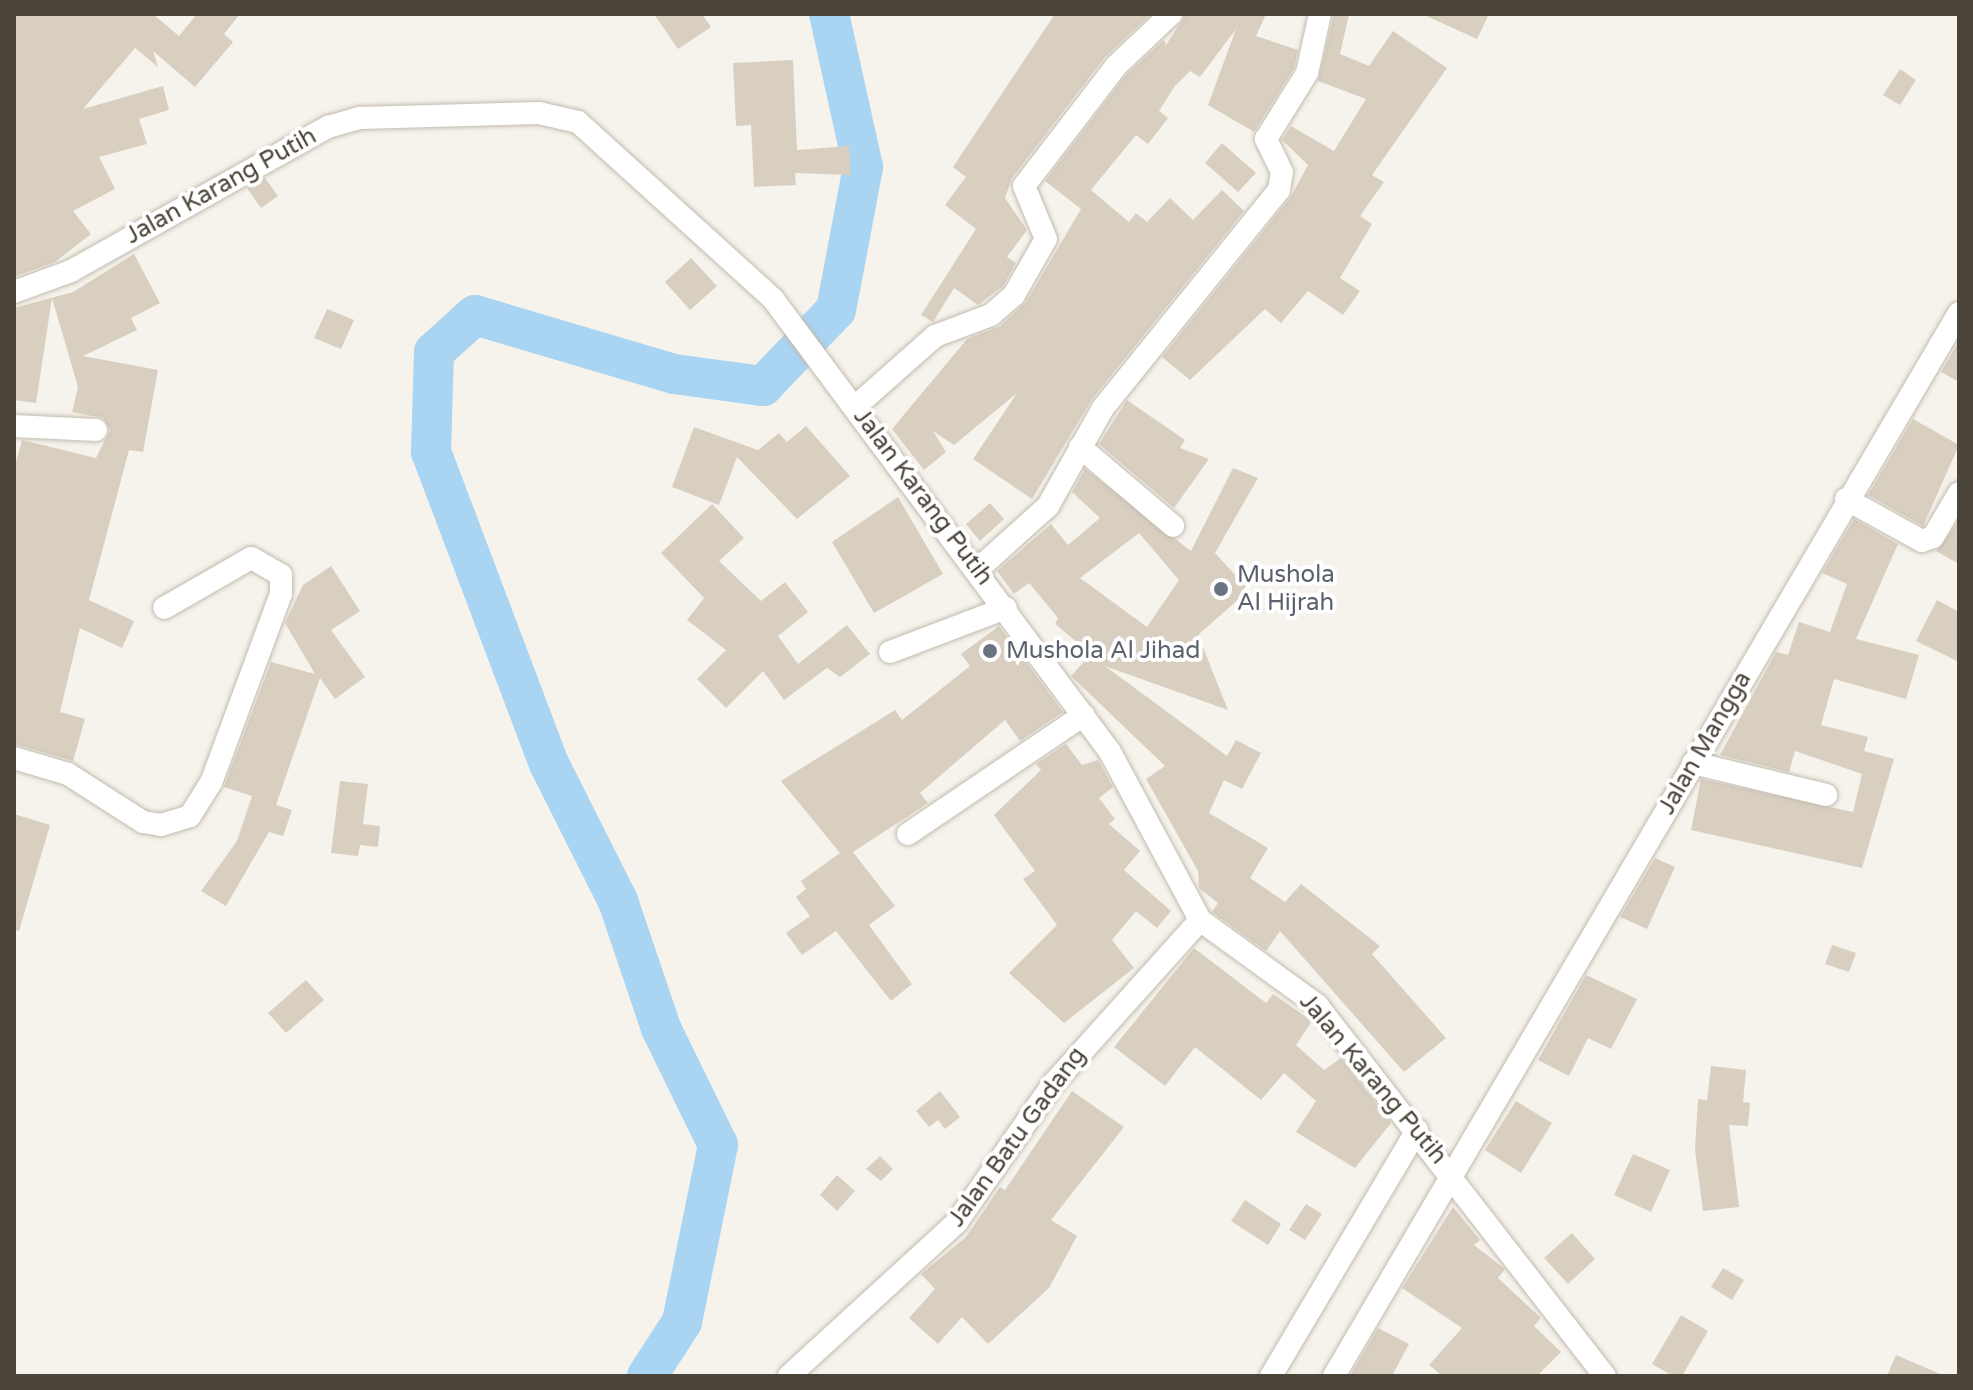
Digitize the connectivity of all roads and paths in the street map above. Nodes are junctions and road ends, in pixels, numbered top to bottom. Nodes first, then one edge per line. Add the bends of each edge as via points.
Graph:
1 (1171, 14) edge
2 (1320, 14) edge
3 (14, 292) edge
4 (1959, 315) edge
5 (852, 401) junction
6 (14, 426) edge
7 (96, 430) dead end
8 (1080, 447) junction
9 (1959, 493) edge
10 (1846, 499) junction
11 (1173, 526) dead end
12 (977, 570) junction
13 (164, 608) dead end
14 (1006, 608) junction
15 (890, 652) dead end
16 (1084, 715) junction
17 (14, 758) edge
18 (1693, 763) junction
19 (1826, 795) dead end
20 (908, 834) dead end
21 (1200, 920) junction
22 (1417, 1130) junction
23 (1456, 1176) junction
24 (789, 1376) edge
25 (1271, 1376) edge
26 (1334, 1376) edge
27 (1605, 1376) edge

1 - 5 street via 1116,66 1024,186 1046,239 1014,295 991,315 935,336
2 - 8 street via 1307,73 1266,139 1282,172 1279,190 1103,408
3 - 5 street, Jalan Karang Putih via 71,271 328,127 360,118 566,116 597,135 773,299
4 - 10 street, Jalan Mangga
5 - 12 street, Jalan Karang Putih
6 - 7 street
8 - 11 street
8 - 12 street via 1048,506
9 - 10 street via 1933,537 1922,541
10 - 18 street, Jalan Mangga
12 - 14 street, Jalan Karang Putih
13 - 17 street via 251,558 281,575 281,594 211,783 190,816 161,825 143,822 68,774
14 - 15 street
14 - 16 street, Jalan Karang Putih
16 - 20 street
16 - 21 street, Jalan Karang Putih via 1142,805
18 - 19 street
18 - 23 street, Jalan Mangga
21 - 22 street, Jalan Karang Putih via 1307,995
21 - 24 street, Jalan Batu Gadang via 1062,1073 950,1230
22 - 23 street, Jalan Karang Putih
22 - 25 street
23 - 26 street, Jalan Mangga
23 - 27 street, Jalan Karang Putih

